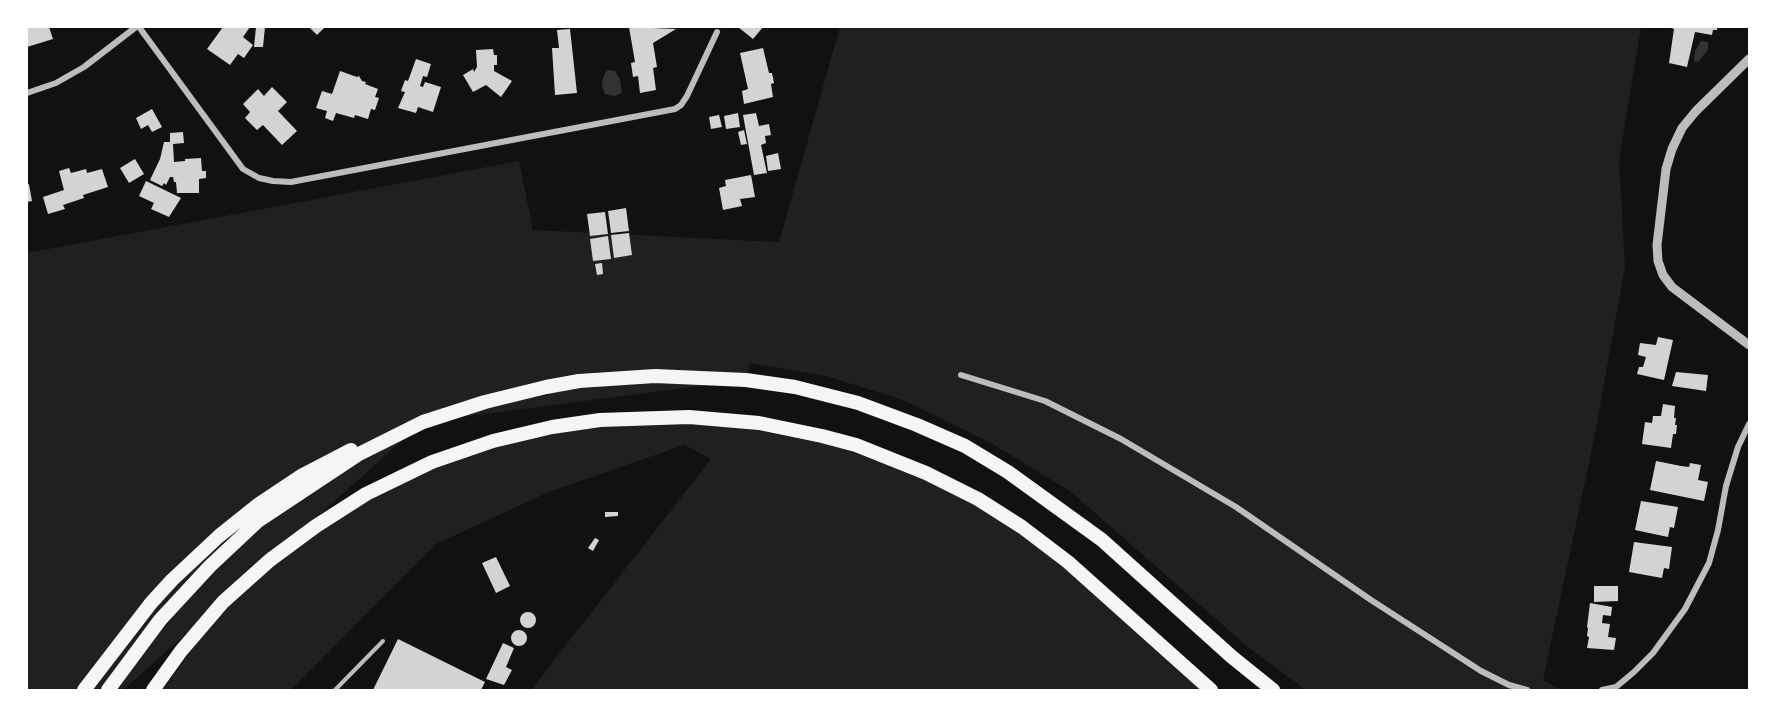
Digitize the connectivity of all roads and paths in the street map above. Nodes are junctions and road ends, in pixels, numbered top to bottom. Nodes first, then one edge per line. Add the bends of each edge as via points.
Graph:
1 (138, 27) edge
2 (717, 32) dead end
3 (1749, 59) edge
4 (27, 93) edge
5 (1749, 345) edge
6 (961, 375) dead end
7 (423, 422) junction
8 (1749, 424) edge
9 (223, 602) junction
10 (383, 641) dead end
11 (84, 690) edge
12 (108, 690) edge
13 (153, 690) edge
14 (161, 690) edge
15 (335, 690) edge
16 (1211, 690) edge
17 (1273, 690) edge
18 (1527, 690) edge
19 (1602, 690) edge

1 - 2 street via 243,169 259,178 291,182 675,109 687,96
1 - 4 street via 84,67
3 - 5 street via 1682,128 1666,170 1657,245 1662,274 1672,287
6 - 18 street via 1045,401 1121,438 1236,507 1481,671
7 - 11 highway via 347,451 259,504 172,580
7 - 12 highway via 359,454 258,521 160,620
7 - 17 highway via 546,387 612,378 746,380 795,387 858,404 965,446 1008,472 1102,540
8 - 19 street via 1726,486 1709,563 1685,609 1634,672 1616,687
9 - 13 highway
9 - 14 highway
9 - 16 highway via 316,526 366,494 432,462 493,441 588,421 721,418 856,445 978,499 1068,562
10 - 15 lane

